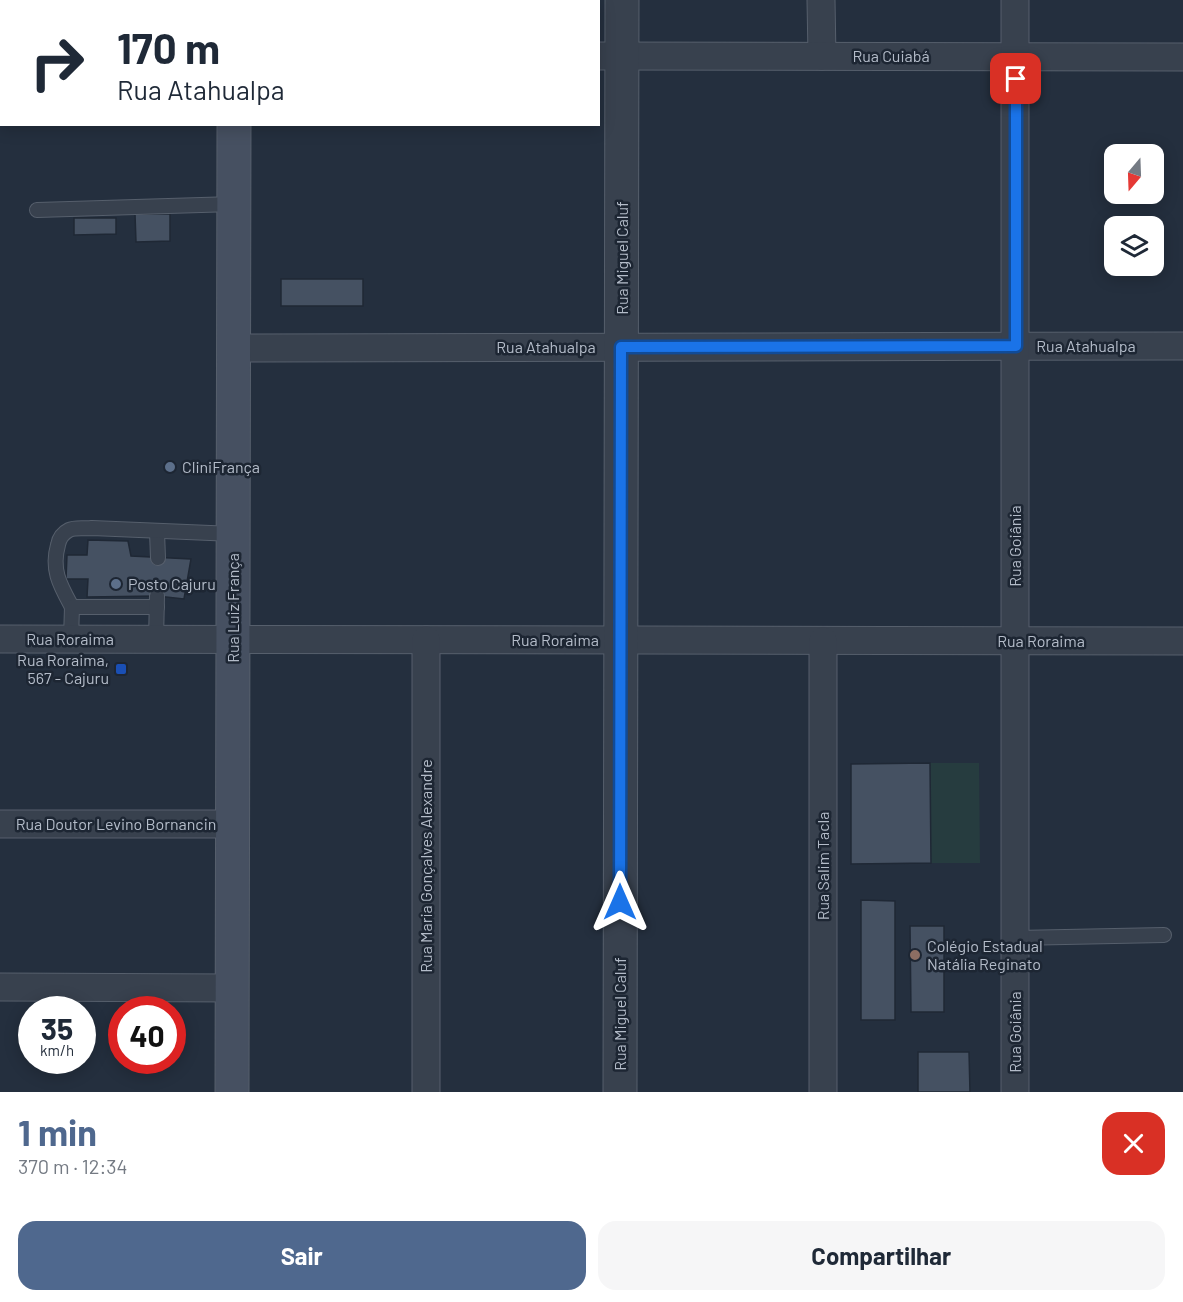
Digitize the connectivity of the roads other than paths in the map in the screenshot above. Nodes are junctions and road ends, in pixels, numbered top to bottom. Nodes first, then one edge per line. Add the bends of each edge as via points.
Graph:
1 (622, 0) edge
2 (821, 0) edge
3 (1016, 0) edge
4 (610, 56) edge
5 (822, 56) junction
6 (1016, 56) junction
7 (1183, 57) edge
8 (234, 126) edge
9 (234, 204) junction
10 (37, 210) dead end
11 (1016, 346) junction
12 (1183, 346) edge
13 (621, 347) junction
14 (234, 348) junction
15 (157, 532) junction
16 (234, 534) junction
17 (158, 558) dead end
18 (72, 607) junction
19 (0, 639) edge
20 (71, 639) junction
21 (156, 640) junction
22 (233, 640) junction
23 (426, 640) junction
24 (621, 640) junction
25 (823, 641) junction
26 (1016, 641) junction
27 (1183, 641) edge
28 (0, 824) edge
29 (233, 824) junction
30 (1164, 935) dead end
31 (1016, 938) junction
32 (0, 987) edge
33 (233, 988) junction
34 (232, 1092) edge
35 (426, 1092) edge
36 (620, 1092) edge
37 (823, 1092) edge
38 (1015, 1092) edge

1 - 4 street, Rua Miguel Caluf
2 - 5 street
3 - 6 street, Rua Goiânia
4 - 5 street, Rua Cuiabá
4 - 13 street, Rua Miguel Caluf
5 - 6 street, Rua Cuiabá
6 - 7 street, Rua Cuiabá
6 - 11 street, Rua Goiânia
8 - 9 main road, Rua Luiz França
9 - 10 lane
9 - 14 main road, Rua Luiz França
11 - 12 street, Rua Atahualpa
11 - 13 street, Rua Atahualpa
11 - 26 street, Rua Goiânia
13 - 14 street, Rua Atahualpa
13 - 24 street, Rua Miguel Caluf
14 - 16 main road, Rua Luiz França
15 - 16 lane
15 - 17 lane
15 - 18 lane via 92,528 69,530 59,538 55,570
16 - 22 main road, Rua Luiz França
18 - 20 lane
18 - 21 lane via 157,602
19 - 20 street, Rua Roraima
20 - 21 street, Rua Roraima
21 - 22 street, Rua Roraima
22 - 23 street, Rua Roraima
22 - 29 main road, Rua Luiz França
23 - 24 street, Rua Roraima
23 - 35 street, Rua Maria Gonçalves Alexandre
24 - 25 street, Rua Roraima
24 - 36 street, Rua Miguel Caluf
25 - 26 street, Rua Roraima
25 - 37 street, Rua Salim Tacla
26 - 27 street, Rua Roraima
26 - 31 street, Rua Goiânia
28 - 29 street, Rua Doutor Levino Bornancin
29 - 33 main road, Rua Luiz França
30 - 31 lane
31 - 38 street, Rua Goiânia
32 - 33 street
33 - 34 main road, Rua Luiz França

